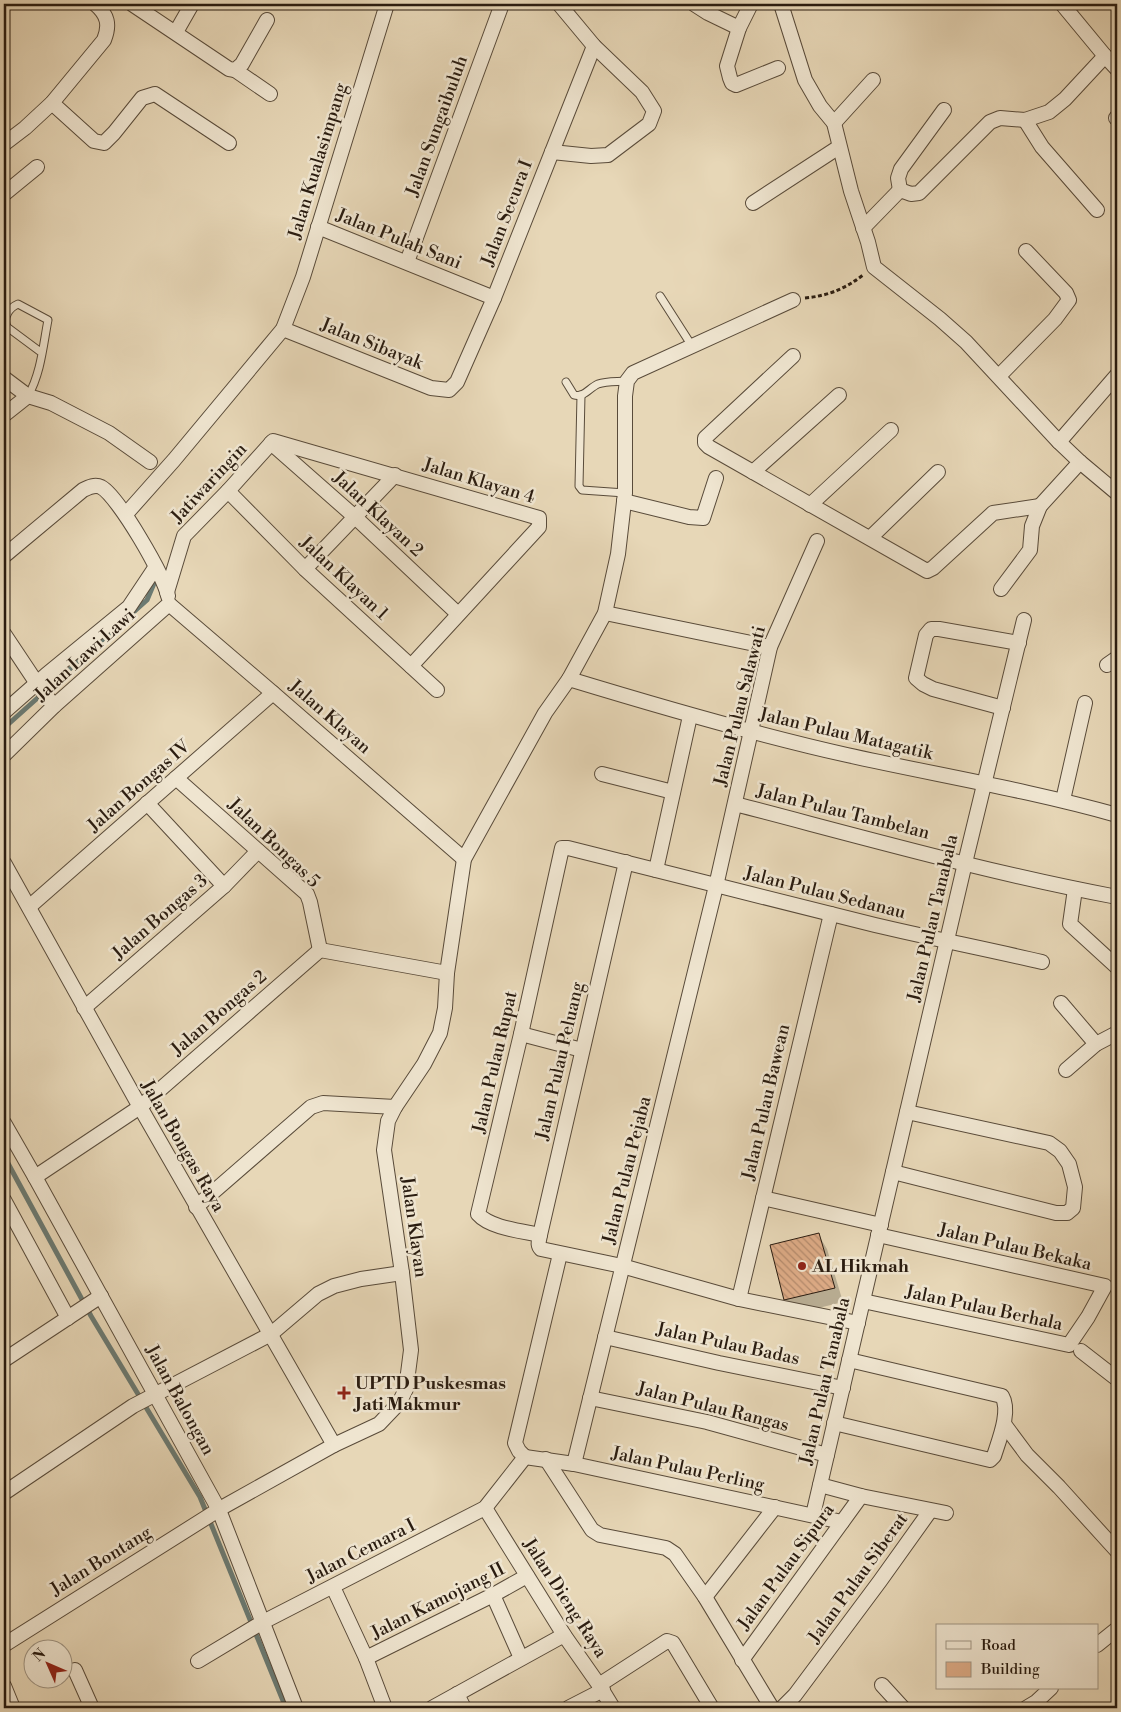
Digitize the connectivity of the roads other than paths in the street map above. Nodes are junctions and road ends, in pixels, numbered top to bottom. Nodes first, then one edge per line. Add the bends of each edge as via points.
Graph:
1 (132, 4) edge
2 (192, 4) edge
3 (386, 4) edge
4 (502, 4) edge
5 (559, 4) edge
6 (694, 4) edge
7 (752, 4) edge
8 (780, 4) edge
9 (1062, 4) edge
10 (102, 6) edge
11 (267, 20) dead end
12 (739, 28) junction
13 (176, 32) junction
14 (594, 46) junction
15 (1105, 56) junction
16 (778, 68) dead end
17 (1117, 68) edge
18 (235, 70) junction
19 (873, 80) dead end
20 (270, 94) dead end
21 (52, 103) junction
22 (944, 110) dead end
23 (1025, 120) junction
24 (834, 123) junction
25 (229, 143) dead end
26 (4, 144) edge
27 (839, 147) junction
28 (552, 152) junction
29 (37, 167) dead end
30 (900, 190) junction
31 (4, 194) edge
32 (753, 203) dead end
33 (1097, 210) dead end
34 (318, 227) junction
35 (863, 228) junction
36 (1026, 251) dead end
37 (407, 262) junction
38 (660, 296) dead end
39 (494, 298) junction
40 (793, 300) road end
41 (283, 329) junction
42 (692, 346) junction
43 (42, 353) junction
44 (793, 356) dead end
45 (1117, 375) edge
46 (999, 376) junction
47 (4, 378) edge
48 (627, 381) junction
49 (566, 382) dead end
50 (449, 390) joint
51 (839, 395) dead end
52 (28, 396) junction
53 (581, 396) junction
54 (4, 415) edge
55 (891, 430) dead end
56 (274, 442) junction
57 (1059, 442) junction
58 (150, 462) dead end
59 (1080, 462) junction
60 (753, 472) junction
61 (938, 472) dead end
62 (395, 475) junction
63 (716, 478) dead end
64 (228, 491) junction
65 (1117, 493) edge
66 (624, 497) junction
67 (810, 504) junction
68 (1040, 506) junction
69 (126, 514) junction
70 (355, 517) junction
71 (870, 538) junction
72 (816, 541) dead end
73 (4, 556) edge
74 (155, 568) junction
75 (305, 569) junction
76 (1001, 589) dead end
77 (168, 598) junction
78 (605, 613) junction
79 (458, 614) junction
80 (1024, 620) dead end
81 (4, 634) edge
82 (1019, 643) junction
83 (770, 647) junction
84 (411, 666) junction
85 (569, 679) junction
86 (37, 684) junction
87 (437, 690) dead end
88 (273, 693) junction
89 (50, 702) junction
90 (1084, 703) dead end
91 (1003, 708) junction
92 (4, 712) edge
93 (690, 716) junction
94 (750, 732) junction
95 (4, 754) edge
96 (602, 774) dead end
97 (176, 778) junction
98 (985, 784) junction
99 (673, 792) junction
100 (1063, 800) junction
101 (147, 804) junction
102 (735, 804) junction
103 (1117, 815) edge
104 (258, 851) junction
105 (561, 852) joint
106 (464, 859) junction
107 (626, 862) junction
108 (4, 863) edge
109 (965, 863) junction
110 (656, 870) junction
111 (224, 886) junction
112 (716, 886) junction
113 (1075, 889) junction
114 (1117, 897) edge
115 (29, 907) junction
116 (830, 914) junction
117 (946, 942) junction
118 (320, 950) junction
119 (1042, 962) dead end
120 (1117, 967) edge
121 (447, 973) junction
122 (1061, 1003) dead end
123 (84, 1008) junction
124 (1117, 1033) edge
125 (521, 1034) junction
126 (1096, 1044) junction
127 (582, 1050) junction
128 (1066, 1070) dead end
129 (140, 1107) junction
130 (395, 1107) junction
131 (907, 1112) junction
132 (4, 1122) edge
133 (893, 1172) junction
134 (35, 1176) junction
135 (763, 1198) junction
136 (4, 1200) edge
137 (196, 1207) junction
138 (879, 1230) junction
139 (540, 1235) junction
140 (560, 1254) junction
141 (622, 1266) junction
142 (402, 1273) junction
143 (739, 1299) junction
144 (96, 1300) junction
145 (862, 1301) junction
146 (71, 1316) junction
147 (858, 1323) junction
148 (271, 1334) junction
149 (605, 1336) junction
150 (1075, 1348) junction
151 (4, 1360) edge
152 (849, 1360) junction
153 (1117, 1380) edge
154 (843, 1388) junction
155 (151, 1396) junction
156 (590, 1398) junction
157 (834, 1423) junction
158 (1004, 1424) junction
159 (334, 1445) junction
160 (827, 1455) junction
161 (525, 1457) junction
162 (546, 1459) junction
163 (574, 1464) junction
164 (820, 1485) junction
165 (4, 1493) edge
166 (861, 1496) junction
167 (775, 1507) junction
168 (485, 1508) junction
169 (930, 1511) junction
170 (946, 1513) dead end
171 (211, 1514) junction
172 (813, 1515) junction
173 (842, 1522) junction
174 (1117, 1551) edge
175 (526, 1576) junction
176 (333, 1587) junction
177 (493, 1595) junction
178 (705, 1597) junction
179 (257, 1626) junction
180 (1117, 1629) edge
181 (564, 1635) junction
182 (1098, 1644) edge
183 (4, 1645) edge
184 (366, 1658) junction
185 (521, 1658) junction
186 (742, 1660) junction
187 (198, 1661) dead end
188 (75, 1670) dead end
189 (882, 1685) dead end
190 (4, 1686) edge
191 (601, 1687) junction
192 (1049, 1690) edge
193 (457, 1694) junction
194 (291, 1706) edge
195 (13, 1708) edge
196 (92, 1708) edge
197 (385, 1708) edge
198 (432, 1708) edge
199 (464, 1708) edge
200 (568, 1708) edge
201 (613, 1708) edge
202 (712, 1708) edge
203 (775, 1708) edge
204 (903, 1708) edge
205 (1026, 1708) edge

1 - 13 street
2 - 13 street
3 - 34 street, Jalan Kualasimpang
4 - 37 street, Jalan Sungaibuluh
5 - 14 street
6 - 12 street
7 - 12 street
8 - 24 street via 805,80
9 - 15 street
10 - 21 street via 108,30 104,40
11 - 18 street via 242,64
12 - 16 street via 727,66 732,83 736,85
13 - 18 street
14 - 28 street, Jalan Secura I
14 - 28 street via 642,92 654,111 649,124 608,155
15 - 17 street
15 - 23 street via 1050,112
18 - 20 street
19 - 24 street
21 - 25 street via 94,141 104,143 142,98 155,94
21 - 26 street
22 - 30 street via 900,169
23 - 30 street via 1000,118 990,122 919,193
23 - 33 street via 1042,147
24 - 27 street
27 - 32 street
27 - 35 street
28 - 39 street, Jalan Secura I
29 - 31 street
30 - 35 street
34 - 37 street, Jalan Pulah Sani
34 - 41 street, Jalan Kualasimpang
35 - 46 street via 874,267 947,325
36 - 46 street via 1070,300
37 - 39 street, Jalan Pulah Sani
38 - 42 lane
39 - 50 street, Jalan Secura I via 457,382
40 - 42 street
41 - 50 street, Jalan Sibayak via 431,388
41 - 69 street, Jalan Kualasimpang
42 - 48 street via 633,373
43 - 43 lane via 48,320 18,304 12,307 5,322 7,327
43 - 52 lane via 35,384
44 - 60 street via 705,438 709,447
45 - 57 street
46 - 57 street
47 - 52 street
48 - 53 lane via 598,384
48 - 66 street, Jalan Klayan
49 - 53 lane via 574,395
51 - 60 street
52 - 54 street
52 - 58 street via 51,403 109,434
53 - 66 lane via 579,486 582,490
55 - 67 street
56 - 62 street, Jalan Klayan 4
56 - 64 street, Jatiwaringin
56 - 70 street, Jalan Klayan 2
57 - 59 street
59 - 65 street
59 - 68 street
60 - 67 street
61 - 71 street
62 - 70 street
62 - 79 street, Jalan Klayan 4 via 539,518 539,527
63 - 66 street via 702,518
64 - 75 street, Jalan Klayan 1
64 - 77 street, Jatiwaringin via 184,536
66 - 78 street, Jalan Klayan via 618,554
67 - 71 street
68 - 71 street via 993,513 927,571
68 - 76 street via 1032,526 1030,550
69 - 73 street via 101,488 92,486
69 - 74 street
70 - 75 street
70 - 79 street, Jalan Klayan 2
72 - 83 street, Jalan Pulau Salawati
74 - 77 street
74 - 86 street via 129,607
75 - 84 street, Jalan Klayan 1
77 - 88 street, Jalan Klayan
77 - 89 street, Jalan Lawi Lawi
78 - 83 street
78 - 85 street, Jalan Klayan
79 - 84 street, Jalan Klayan 4
80 - 82 street, Jalan Pulau Tanabala
81 - 86 street
82 - 91 street, Jalan Pulau Tanabala
82 - 91 street via 939,629 926,635 916,678 933,689
83 - 94 street, Jalan Pulau Salawati
84 - 87 street, Jalan Klayan 1
85 - 93 street, Jalan Pulau Matagatik
85 - 106 street, Jalan Klayan via 545,714
86 - 89 street
86 - 92 street
88 - 97 street, Jalan Bongas IV
88 - 106 street, Jalan Klayan
89 - 95 street, Jalan Lawi Lawi
90 - 100 street
91 - 98 street, Jalan Pulau Tanabala
93 - 94 street, Jalan Pulau Matagatik
93 - 99 street
94 - 98 street, Jalan Pulau Matagatik
94 - 102 street, Jalan Pulau Salawati
96 - 99 street
97 - 101 street, Jalan Bongas IV
97 - 104 street, Jalan Bongas 5
98 - 100 street, Jalan Pulau Matagatik
98 - 109 street, Jalan Pulau Tanabala
99 - 110 street
100 - 103 street, Jalan Pulau Matagatik
101 - 111 street
101 - 115 street, Jalan Bongas IV
102 - 109 street, Jalan Pulau Tambelan
102 - 112 street, Jalan Pulau Salawati
104 - 111 street, Jalan Bongas 3
104 - 118 street, Jalan Bongas 5 via 307,894
105 - 107 street, Jalan Pulau Sedanau via 562,848 568,848
105 - 125 street, Jalan Pulau Rupat
106 - 121 street, Jalan Klayan
107 - 110 street, Jalan Pulau Sedanau
107 - 127 street, Jalan Pulau Peluang
108 - 115 street, Jalan Bongas Raya
109 - 113 street, Jalan Pulau Tambelan
109 - 117 street, Jalan Pulau Tanabala
110 - 112 street, Jalan Pulau Sedanau
111 - 123 street, Jalan Bongas 3
112 - 116 street, Jalan Pulau Sedanau
112 - 141 street, Jalan Pulau Pejaba
113 - 114 street, Jalan Pulau Tambelan
113 - 120 street via 1070,924
115 - 123 street, Jalan Bongas Raya
116 - 117 street, Jalan Pulau Sedanau
116 - 135 street, Jalan Pulau Bawean
117 - 119 street, Jalan Pulau Sedanau
117 - 131 street, Jalan Pulau Tanabala
118 - 121 street
118 - 129 street, Jalan Bongas 2
121 - 130 street, Jalan Klayan via 440,1033
122 - 126 street
123 - 129 street, Jalan Bongas Raya
124 - 126 street
125 - 127 street
125 - 139 street, Jalan Pulau Rupat via 478,1214 493,1224
126 - 128 street
127 - 139 street, Jalan Pulau Peluang
129 - 134 street, Jalan Bongas 2
129 - 137 street, Jalan Bongas Raya
130 - 137 street via 323,1103 311,1107
130 - 142 street, Jalan Klayan via 388,1122 384,1150
131 - 133 street, Jalan Pulau Tanabala
131 - 133 street via 1049,1143 1069,1164 1075,1187 1072,1208 1067,1214 1056,1213
132 - 134 street, Jalan Balongan
133 - 138 street, Jalan Pulau Tanabala
134 - 144 street, Jalan Balongan
135 - 138 street
135 - 143 street, Jalan Pulau Bawean
136 - 146 street
137 - 148 street, Jalan Bongas Raya
138 - 145 street, Jalan Pulau Tanabala
138 - 150 street, Jalan Pulau Bekaka via 1105,1286
139 - 140 street via 538,1244 541,1250
140 - 141 street
140 - 161 street via 515,1443
141 - 143 street
141 - 149 street, Jalan Pulau Pejaba
142 - 148 street via 334,1286 318,1294
142 - 159 street, Jalan Klayan via 411,1350 406,1389 379,1424
143 - 147 street
144 - 146 street
144 - 155 street, Jalan Balongan
145 - 147 street, Jalan Pulau Tanabala
145 - 150 street, Jalan Pulau Berhala
146 - 151 street
147 - 152 street, Jalan Pulau Tanabala
148 - 155 street
148 - 159 street, Jalan Bongas Raya
149 - 154 street, Jalan Pulau Badas
149 - 156 street, Jalan Pulau Pejaba
150 - 153 street
152 - 154 street, Jalan Pulau Tanabala
152 - 158 street via 1002,1396 1005,1401
154 - 157 street, Jalan Pulau Tanabala
155 - 165 street
155 - 171 street, Jalan Balongan
156 - 160 street, Jalan Pulau Rangas via 707,1422
156 - 163 street, Jalan Pulau Pejaba
157 - 158 street via 990,1460
157 - 160 street, Jalan Pulau Tanabala
158 - 174 street via 1027,1455
159 - 171 street, Jalan Klayan
160 - 164 street, Jalan Pulau Tanabala
161 - 162 street, Jalan Pulau Perling
161 - 168 street, Jalan Cemara I
162 - 163 street, Jalan Pulau Perling
162 - 178 street via 592,1530 600,1535 666,1548 676,1554
163 - 167 street, Jalan Pulau Perling
164 - 166 street, Jalan Pulau Siberat
164 - 172 street, Jalan Pulau Tanabala
166 - 169 street, Jalan Pulau Siberat
166 - 173 street, Jalan Pulau Sipura
167 - 172 street, Jalan Pulau Perling
167 - 178 street
168 - 175 street, Jalan Dieng Raya
168 - 176 street, Jalan Cemara I
169 - 170 street
169 - 203 street, Jalan Pulau Siberat via 795,1695
171 - 179 street, Jalan Balongan
171 - 183 street, Jalan Bontang
172 - 173 street, Jalan Pulau Perling
173 - 186 street, Jalan Pulau Sipura
175 - 177 street, Jalan Kamojang II
175 - 181 street, Jalan Dieng Raya
176 - 179 street, Jalan Cemara I
176 - 184 street
177 - 184 street, Jalan Kamojang II
177 - 185 street
178 - 186 street
179 - 187 street, Jalan Cemara I
179 - 194 street, Jalan Balongan
180 - 182 street
181 - 185 street
181 - 191 street, Jalan Dieng Raya
184 - 197 street
185 - 193 street
186 - 203 street
188 - 196 street
189 - 204 street
190 - 195 street
191 - 200 street
191 - 201 street, Jalan Dieng Raya
191 - 202 street via 668,1641 673,1643
192 - 205 street
193 - 198 street
193 - 199 street

